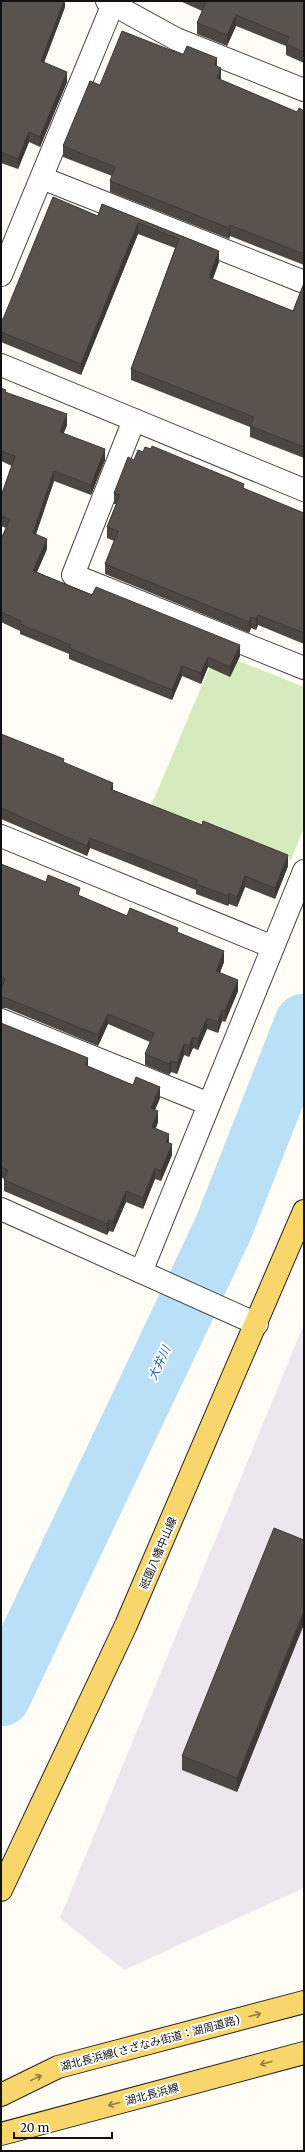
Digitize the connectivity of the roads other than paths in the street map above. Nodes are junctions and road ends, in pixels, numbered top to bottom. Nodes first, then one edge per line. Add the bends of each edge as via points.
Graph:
1 (110, 3) edge
2 (304, 90) edge
3 (42, 178) junction
4 (1, 275) edge
5 (304, 282) edge
6 (1, 365) edge
7 (134, 420) junction
8 (304, 490) edge
9 (304, 668) edge
10 (1, 836) edge
11 (304, 871) edge
12 (273, 947) junction
13 (1, 1020) edge
14 (209, 1104) junction
15 (1, 1209) edge
16 (304, 1211) edge
17 (141, 1272) junction
18 (257, 1324) junction
19 (1, 1890) edge
20 (304, 2002) edge
21 (304, 2053) edge
22 (1, 2095) edge
23 (1, 2134) edge

1 - 2 street via 176,39
1 - 3 street
3 - 4 street
3 - 5 street
6 - 7 street
7 - 8 street
7 - 9 street via 73,575
10 - 12 street
11 - 12 street
12 - 14 street
13 - 14 street
14 - 17 street
15 - 17 street
16 - 18 main road, 祇園八幡中山線
17 - 18 street
18 - 19 main road, 祇園八幡中山線 via 126,1625
22 -> 20 main road, 湖北長浜線(さざなみ街道：湖周道路) via 58,2067
21 -> 23 main road, 湖北長浜線

